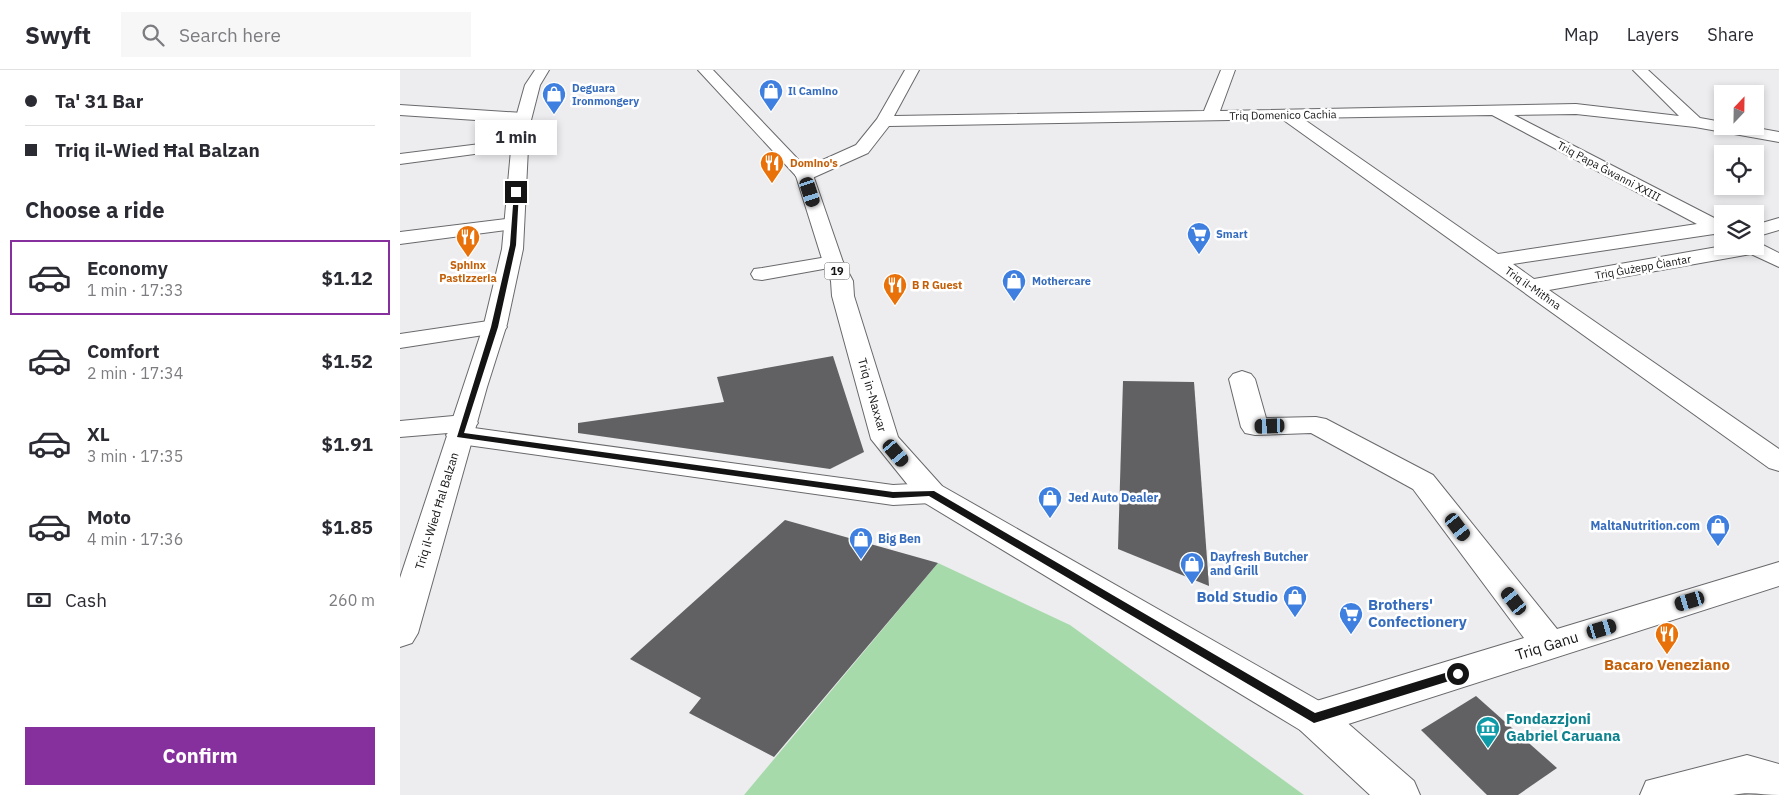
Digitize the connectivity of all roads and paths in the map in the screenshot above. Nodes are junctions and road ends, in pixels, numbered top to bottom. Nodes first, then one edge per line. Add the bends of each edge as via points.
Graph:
1 (542, 70) edge
2 (705, 70) edge
3 (912, 70) edge
4 (1228, 70) edge
5 (1640, 70) edge
6 (400, 110) edge
7 (1496, 111) junction
8 (1287, 115) junction
9 (1208, 116) junction
10 (523, 118) junction
11 (884, 121) junction
12 (1695, 122) junction
13 (1779, 136) edge
14 (521, 144) junction
15 (400, 159) edge
16 (804, 175) junction
17 (514, 224) junction
18 (1779, 224) edge
19 (1714, 226) edge
20 (1714, 230) edge
21 (1764, 235) edge
22 (400, 238) edge
23 (1714, 250) edge
24 (1764, 250) edge
25 (1495, 261) junction
26 (1779, 261) edge
27 (833, 262) junction
28 (762, 274) dead end
29 (1532, 286) junction
30 (495, 327) junction
31 (400, 341) edge
32 (1242, 380) dead end
33 (400, 428) edge
34 (462, 429) junction
35 (1779, 462) edge
36 (931, 493) junction
37 (1779, 574) edge
38 (400, 633) edge
39 (1549, 645) junction
40 (1314, 718) junction
41 (1779, 783) edge
42 (1399, 795) edge
43 (1661, 795) edge

1 - 10 street, Triq il-Wied Ħal Balzan via 534,80
2 - 16 street, Triq in-Naxxar / 19
3 - 11 street
4 - 9 street
5 - 12 street
6 - 10 street
7 - 8 street, Triq Domenico Cachia
7 - 12 street, Triq Domenico Cachia via 1576,109
7 - 19 street, Triq Papa Ġwanni XXIII
8 - 9 street, Triq Domenico Cachia
8 - 25 street, Triq il-Mitħna
9 - 11 street, Triq Domenico Cachia
10 - 14 street, Triq il-Wied Ħal Balzan
11 - 16 street via 862,149
12 - 13 street, Triq Domenico Cachia
14 - 15 street
14 - 17 street, Triq il-Wied Ħal Balzan
16 - 27 street, Triq in-Naxxar / 19
17 - 22 street
17 - 30 street, Triq il-Wied Ħal Balzan via 513,245
18 - 21 street, Triq Ġużepp Ċiantar
20 - 25 street
23 - 29 street, Triq Ġużepp Ċiantar
24 - 26 street
25 - 29 street, Triq il-Mitħna
27 - 28 street
27 - 36 street, Triq in-Naxxar / 19 via 842,281 843,296 885,439
29 - 35 street, Triq il-Mitħna
30 - 31 street
30 - 34 street, Triq il-Wied Ħal Balzan
32 - 39 street via 1255,427 1316,425 1424,482
33 - 34 street
34 - 36 street via 893,495
34 - 38 street, Triq il-Wied Ħal Balzan
36 - 40 street, Triq in-Naxxar / 19
37 - 39 street, Triq Ganu
39 - 40 street, Triq Ganu
40 - 42 street, Triq in-Naxxar / 19
41 - 43 street via 1747,773

